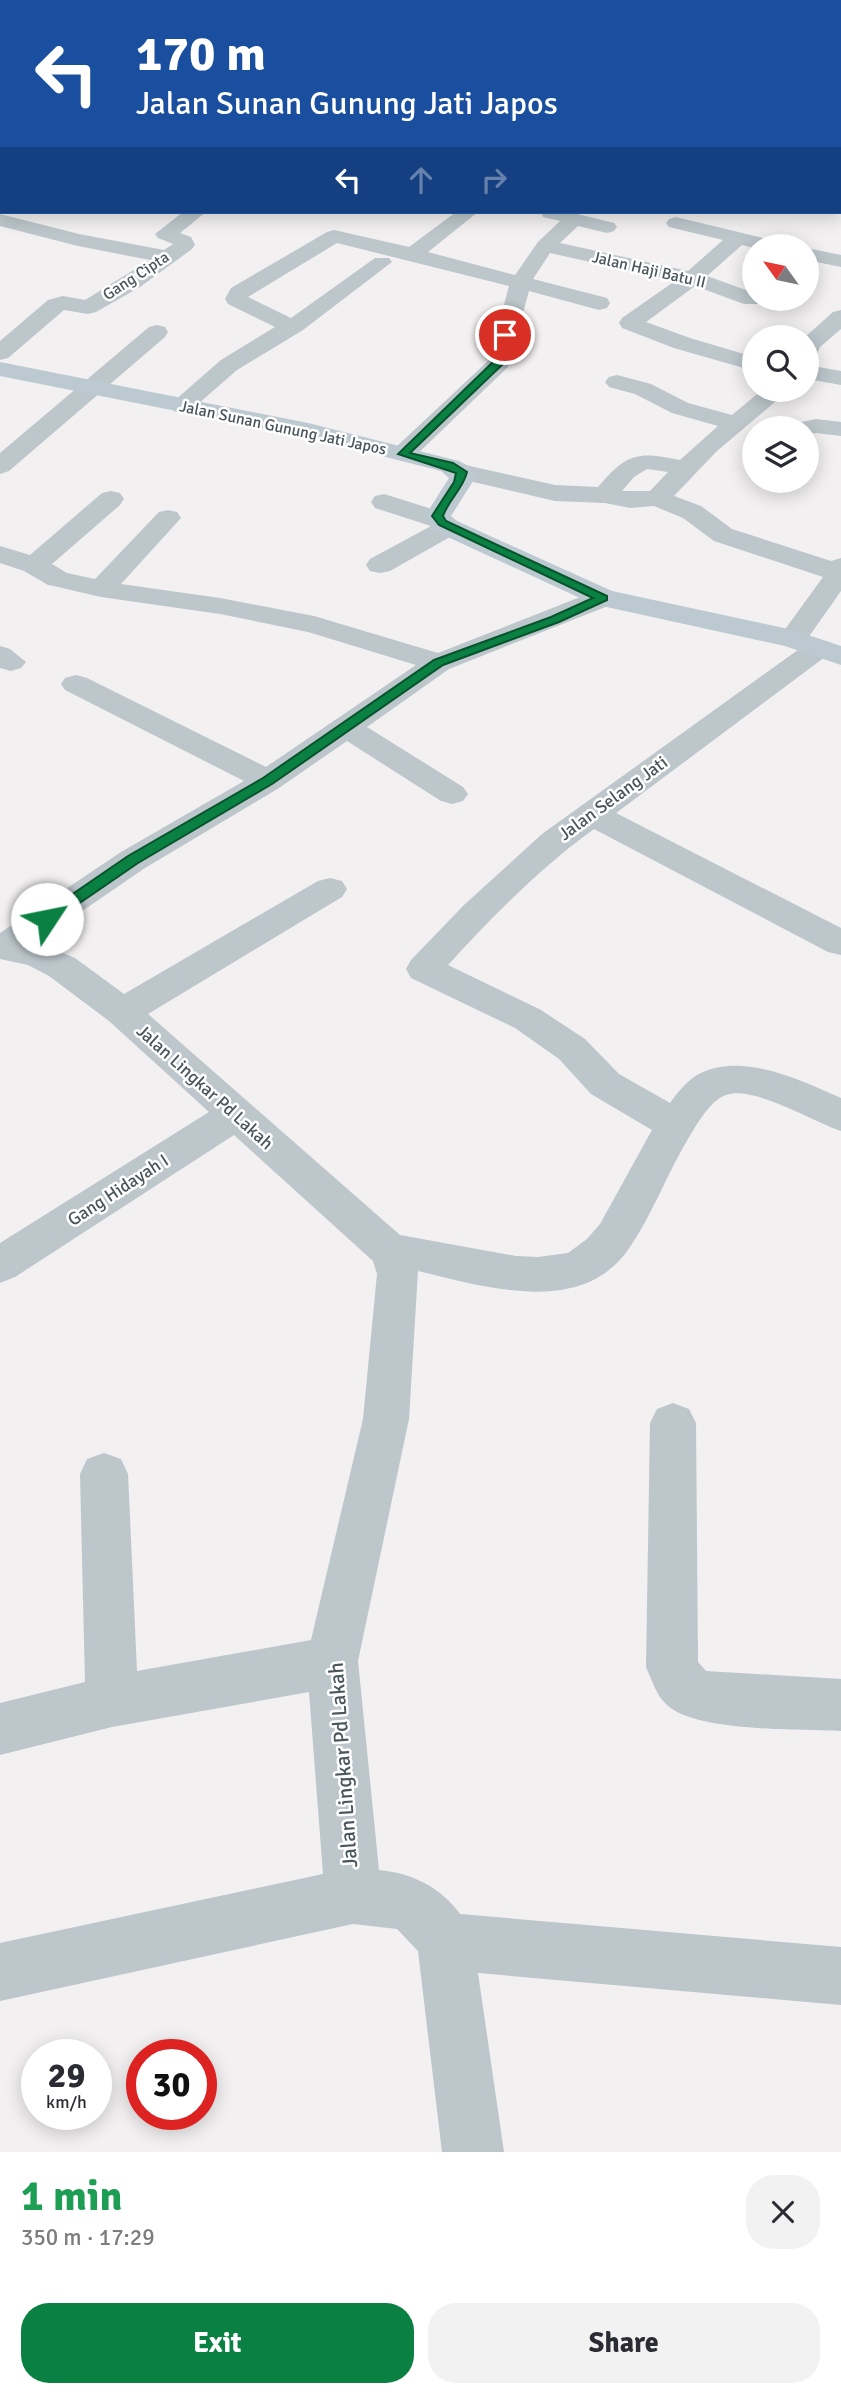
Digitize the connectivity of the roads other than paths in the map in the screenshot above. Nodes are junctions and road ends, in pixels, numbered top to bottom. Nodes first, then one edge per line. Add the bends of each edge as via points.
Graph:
1 (193, 214) edge
2 (465, 214) edge
3 (553, 214) edge
4 (574, 219) junction
5 (0, 220) edge
6 (676, 223) dead end
7 (607, 227) dead end
8 (738, 238) junction
9 (742, 239) edge
10 (545, 246) junction
11 (413, 254) junction
12 (819, 256) edge
13 (165, 257) junction
14 (290, 261) junction
15 (841, 261) edge
16 (382, 262) dead end
17 (362, 277) junction
18 (692, 278) junction
19 (521, 282) junction
20 (742, 296) edge
21 (599, 303) dead end
22 (841, 317) edge
23 (295, 325) junction
24 (157, 332) dead end
25 (819, 336) edge
26 (0, 353) edge
27 (742, 360) edge
28 (0, 369) edge
29 (819, 374) edge
30 (841, 378) edge
31 (617, 382) dead end
32 (92, 387) junction
33 (762, 402) edge
34 (182, 406) junction
35 (735, 423) junction
36 (819, 426) edge
37 (841, 429) edge
38 (403, 454) junction
39 (0, 466) edge
40 (687, 469) junction
41 (461, 472) junction
42 (605, 495) junction
43 (657, 498) junction
44 (111, 499) dead end
45 (384, 502) dead end
46 (168, 518) dead end
47 (444, 523) junction
48 (0, 554) edge
49 (34, 565) junction
50 (380, 565) dead end
51 (840, 572) edge
52 (101, 589) junction
53 (603, 598) junction
54 (818, 648) edge
55 (439, 663) junction
56 (76, 684) dead end
57 (348, 728) junction
58 (268, 781) junction
59 (452, 794) dead end
60 (590, 813) junction
61 (330, 889) dead end
62 (841, 943) edge
63 (2, 948) edge
64 (122, 1012) junction
65 (235, 1115) junction
66 (841, 1116) edge
67 (676, 1125) junction
68 (395, 1263) junction
69 (0, 1265) edge
70 (673, 1423) dead end
71 (104, 1474) dead end
72 (310, 1666) junction
73 (113, 1701) junction
74 (841, 1705) edge
75 (0, 1729) edge
76 (353, 1896) junction
77 (445, 1941) junction
78 (0, 1972) edge
79 (841, 1976) edge
80 (473, 2152) edge

1 - 13 street, Gang Cipta via 165,234 186,245
2 - 11 street
3 - 4 street
4 - 7 street
4 - 10 street
5 - 13 street
6 - 8 street
8 - 9 street
8 - 18 street
10 - 18 street, Jalan Haji Batu II
10 - 19 street
11 - 14 street via 334,236
11 - 19 street
12 - 15 street
13 - 26 street, Gang Cipta via 89,307 56,305
14 - 17 street
14 - 23 street via 248,286 236,299 270,313 276,321
16 - 17 street
17 - 23 street
18 - 20 street, Jalan Haji Batu II
18 - 27 street via 630,323
19 - 21 street
19 - 38 street via 500,362
22 - 25 street
23 - 34 street via 229,365
24 - 32 street
28 - 32 street, Jalan Sunan Gunung Jati Japos
29 - 30 street
31 - 35 street via 643,388 680,408
32 - 34 street, Jalan Sunan Gunung Jati Japos
32 - 39 street
33 - 35 street
34 - 38 street, Jalan Sunan Gunung Jati Japos
35 - 40 street
36 - 37 street
38 - 41 street, Jalan Sunan Gunung Jati Japos
40 - 42 street via 640,460 629,466
40 - 43 street
41 - 42 street via 555,493
41 - 47 street via 440,508
42 - 43 street via 630,500
43 - 51 street via 692,512 723,535
44 - 49 street
45 - 47 street
46 - 52 street
47 - 50 street
47 - 53 street
48 - 49 street
49 - 52 street via 58,579
51 - 54 street, Jalan Selang Jati
52 - 55 street via 314,625
53 - 54 street
53 - 55 street
54 - 60 street, Jalan Selang Jati
55 - 57 street
56 - 58 street
57 - 58 street
57 - 59 street
58 - 63 street via 133,860
60 - 62 street
60 - 67 street, Jalan Selang Jati via 476,913 424,969 528,1019 572,1049 605,1084
61 - 64 street
63 - 64 street, Jalan Lingkar Pd Lakah via 38,955 62,967
64 - 65 street, Jalan Lingkar Pd Lakah
65 - 68 street, Jalan Lingkar Pd Lakah
65 - 69 street, Gang Hidayah I
66 - 67 street via 740,1080 706,1088
67 - 68 street via 616,1237 578,1268 543,1276 410,1252
68 - 72 street, Jalan Lingkar Pd Lakah via 386,1419 376,1475
70 - 74 street via 672,1667 678,1680 687,1691 703,1697
71 - 73 street
72 - 73 street
72 - 76 street, Jalan Lingkar Pd Lakah
73 - 75 street
76 - 77 street via 403,1900 434,1923
76 - 78 street
77 - 79 street
77 - 80 street

